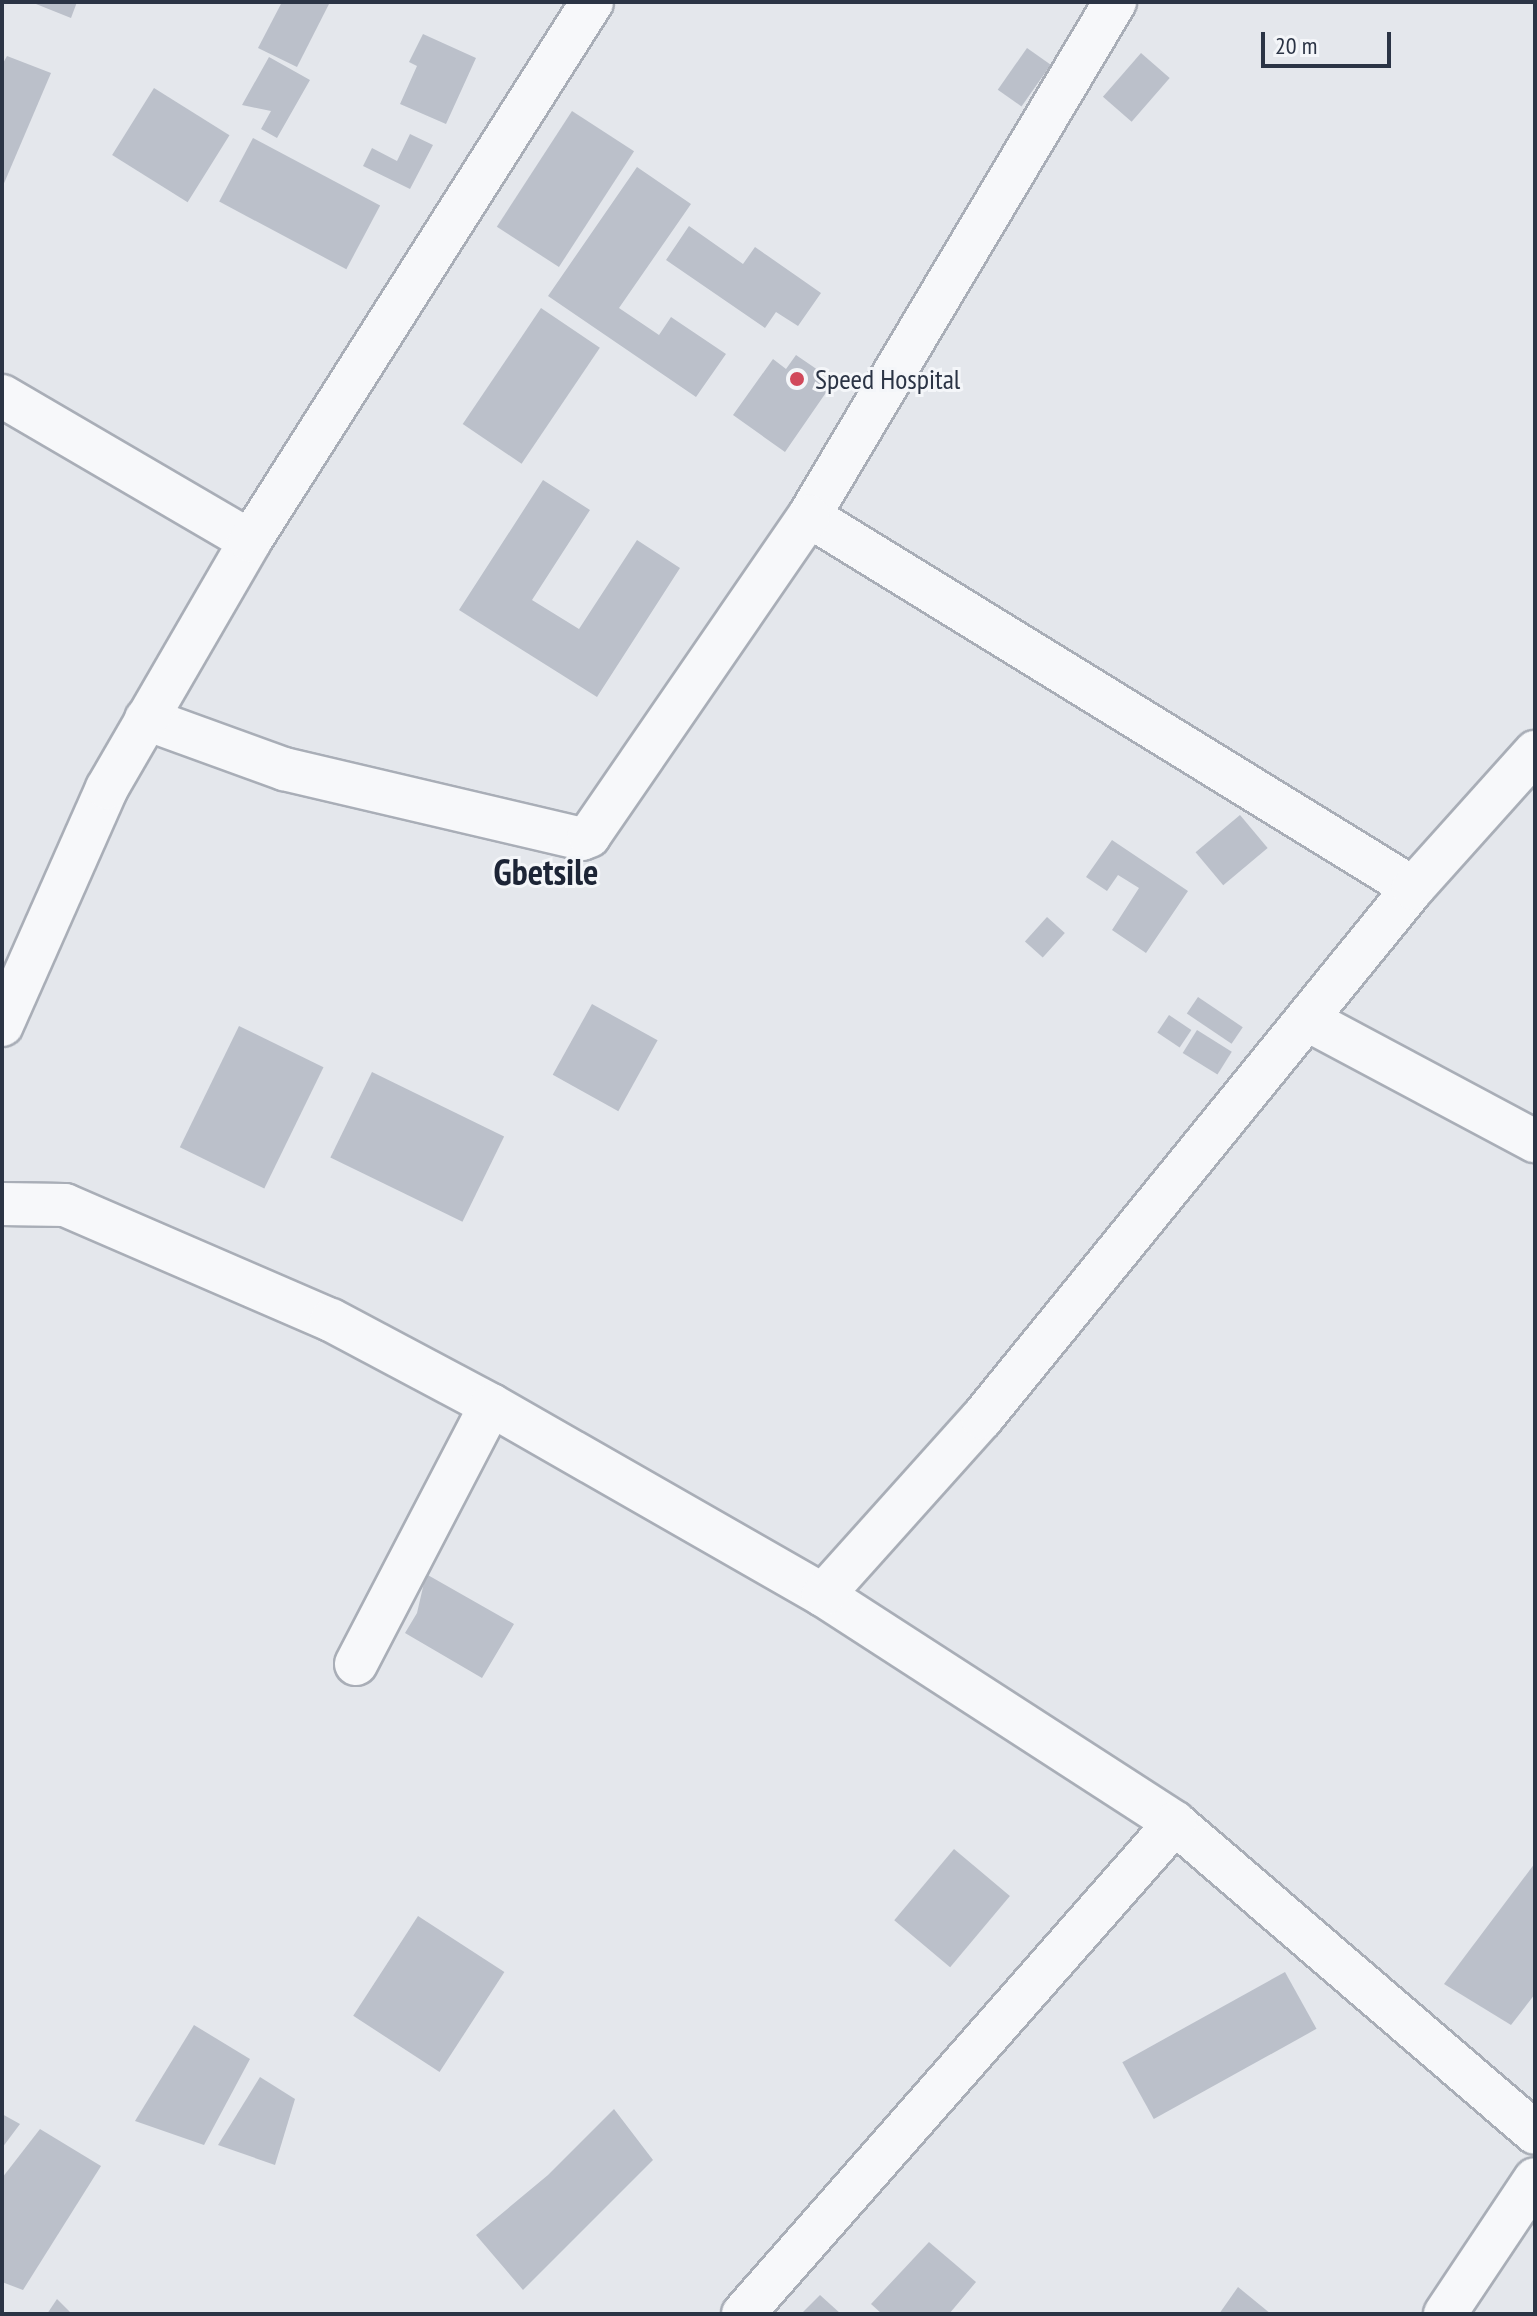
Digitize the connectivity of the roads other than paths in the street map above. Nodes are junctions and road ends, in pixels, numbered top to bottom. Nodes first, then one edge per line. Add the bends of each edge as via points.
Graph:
1 (592, 2) edge
2 (1115, 2) edge
3 (2, 396) edge
4 (809, 516) junction
5 (250, 541) junction
6 (146, 719) junction
7 (1535, 752) edge
8 (1413, 888) junction
9 (1308, 1020) junction
10 (2, 1025) edge
11 (1535, 1141) edge
12 (2, 1204) edge
13 (491, 1405) junction
14 (823, 1595) junction
15 (356, 1664) dead end
16 (1175, 1823) junction
17 (1535, 2133) edge
18 (1535, 2179) edge
19 (743, 2314) edge
20 (1445, 2314) edge

1 - 5 street
2 - 4 street
3 - 5 street
4 - 6 street via 589,836 582,839 284,769
4 - 8 street
5 - 6 street
6 - 10 street via 107,788
7 - 8 street
8 - 9 street
9 - 11 street
9 - 14 street via 982,1418
12 - 13 street via 65,1205 331,1320
13 - 14 street
13 - 15 street
14 - 16 street
16 - 17 street
16 - 19 street
18 - 20 street

